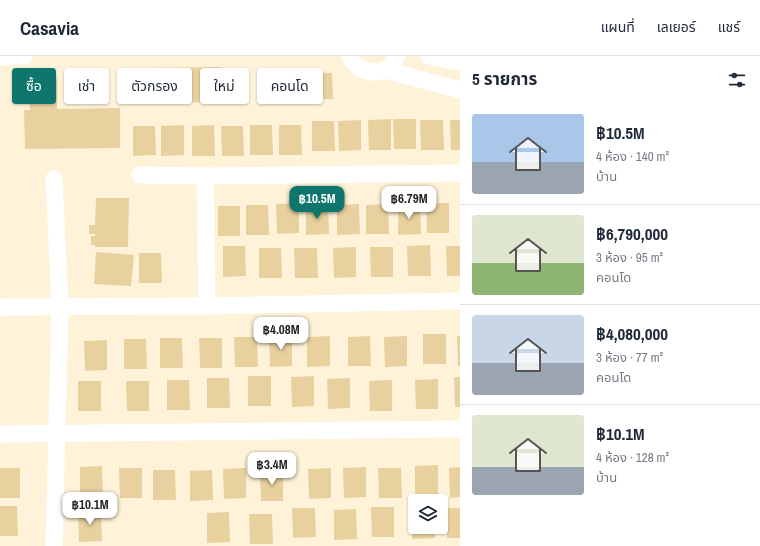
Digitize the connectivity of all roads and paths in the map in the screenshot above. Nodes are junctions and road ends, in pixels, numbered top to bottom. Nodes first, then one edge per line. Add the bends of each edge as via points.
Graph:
1 (24, 56) edge
2 (342, 56) edge
3 (350, 56) edge
4 (397, 56) edge
5 (428, 56) edge
6 (0, 57) edge
7 (460, 61) edge
8 (385, 70) junction
9 (460, 90) edge
10 (460, 173) edge
11 (140, 175) dead end
12 (205, 176) junction
13 (54, 179) dead end
14 (460, 301) edge
15 (0, 306) edge
16 (60, 306) junction
17 (208, 306) junction
18 (460, 429) edge
19 (57, 432) junction
20 (0, 434) edge
21 (54, 546) edge

1 - 6 street
2 - 3 street
3 - 8 street via 361,70 377,73
4 - 8 street via 392,65
5 - 7 street
8 - 9 street
10 - 12 street
11 - 12 street
12 - 17 street
13 - 16 street
14 - 17 street
15 - 16 street
16 - 17 street
16 - 19 street
18 - 19 street
19 - 20 street
19 - 21 street

